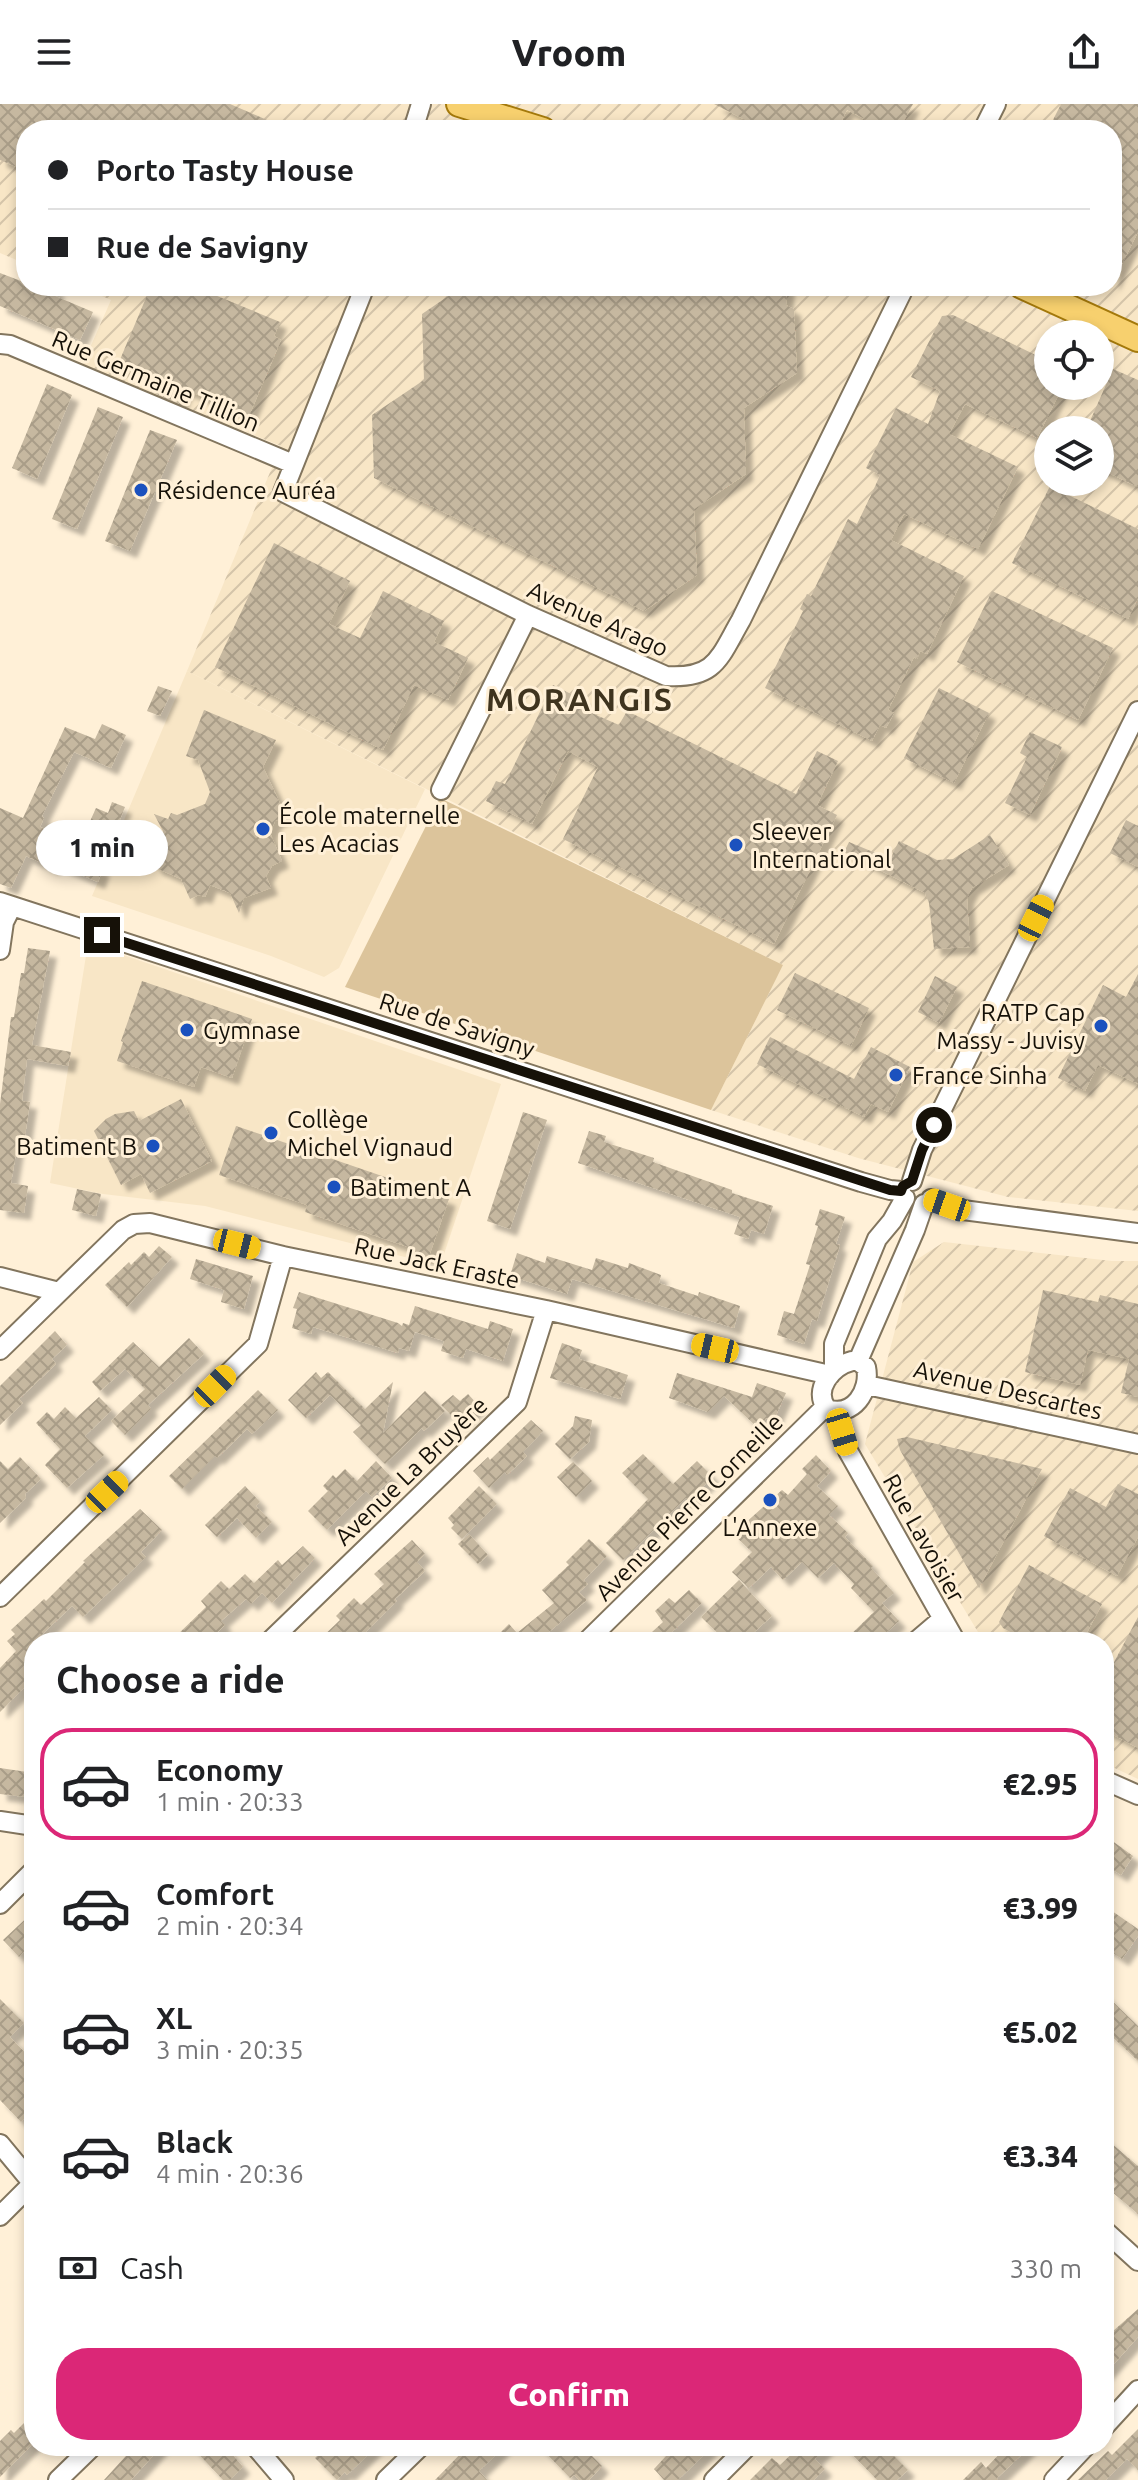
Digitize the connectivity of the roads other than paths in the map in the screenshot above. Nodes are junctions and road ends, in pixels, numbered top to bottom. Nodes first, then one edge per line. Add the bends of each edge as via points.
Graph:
1 (459, 104) edge
2 (511, 120) edge
3 (361, 296) edge
4 (900, 296) edge
5 (1044, 296) edge
6 (1138, 339) edge
7 (0, 344) edge
8 (293, 464) junction
9 (528, 615) junction
10 (1138, 711) edge
11 (441, 790) dead end
12 (6, 904) edge
13 (0, 950) edge
14 (906, 1190) junction
15 (927, 1202) junction
16 (1138, 1233) edge
17 (283, 1256) junction
18 (0, 1277) edge
19 (59, 1292) junction
20 (546, 1310) junction
21 (0, 1350) edge
22 (858, 1361) junction
23 (832, 1372) junction
24 (867, 1385) junction
25 (830, 1410) junction
26 (1138, 1444) edge
27 (0, 1597) edge
28 (942, 1619) junction
29 (279, 1632) edge
30 (597, 1632) edge
31 (927, 1632) edge
32 (950, 1632) edge
33 (1114, 1784) edge
34 (1138, 1795) edge
35 (0, 1821) edge
36 (24, 1825) edge
37 (24, 1880) edge
38 (0, 1904) edge
39 (0, 2144) edge
40 (24, 2172) edge
41 (24, 2193) edge
42 (0, 2216) edge
43 (1114, 2239) edge
44 (1138, 2261) edge
45 (1138, 2390) edge
46 (1114, 2416) edge
47 (83, 2456) edge
48 (264, 2456) edge
49 (411, 2456) edge
50 (738, 2456) edge
51 (1077, 2456) edge
52 (58, 2480) edge
53 (284, 2480) edge
54 (386, 2480) edge
55 (714, 2480) edge
56 (1054, 2480) edge

1 - 2 main road
3 - 8 street, Avenue Arago
4 - 9 street, Avenue Arago via 716,663 702,673 666,676
5 - 6 main road
7 - 8 street, Rue Germaine Tillion
8 - 9 street, Avenue Arago via 283,492
9 - 11 street
10 - 14 street
12 - 13 street
12 - 14 street, Rue de Savigny via 847,1177
14 - 15 street, Rue de Savigny
14 - 23 street via 877,1239 839,1331
15 - 16 street
15 - 22 street
17 - 19 street, Rue Jack Eraste via 150,1223 134,1224
17 - 20 street, Rue Jack Eraste
17 - 27 street via 258,1344
18 - 19 street
19 - 21 street
20 - 23 street, Rue Jack Eraste
20 - 29 street, Avenue La Bruyère via 517,1402
22 - 23 street
22 - 24 street via 866,1367
23 - 25 street via 822,1392
24 - 25 street via 854,1405 843,1412
24 - 26 street, Avenue Descartes
25 - 28 street, Rue Lavoisier
25 - 30 street, Avenue Pierre Corneille
28 - 31 street
28 - 32 street, Rue Lavoisier
33 - 34 street
35 - 36 street
37 - 38 street
39 - 40 street
41 - 42 street
43 - 44 street
45 - 46 street
47 - 52 street
48 - 53 street
49 - 54 street
50 - 55 street
51 - 56 street

